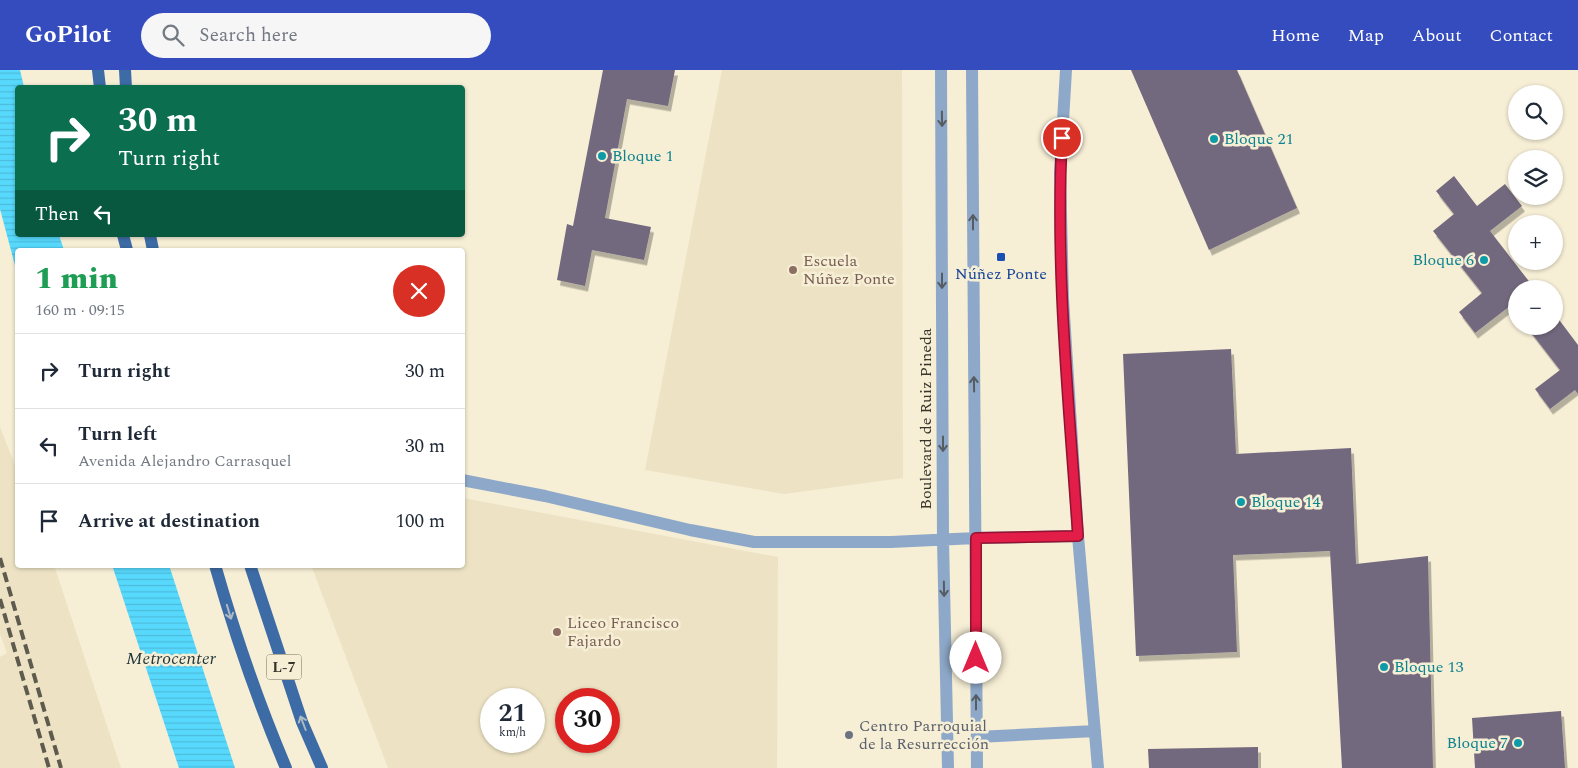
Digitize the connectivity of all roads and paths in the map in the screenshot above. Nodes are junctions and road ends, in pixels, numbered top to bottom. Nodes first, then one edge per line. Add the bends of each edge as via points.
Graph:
1 (98, 70) edge
2 (125, 70) edge
3 (941, 70) edge
4 (972, 70) edge
5 (1066, 70) edge
6 (100, 85) edge
7 (126, 85) edge
8 (465, 481) edge
9 (1078, 536) junction
10 (976, 538) junction
11 (943, 540) junction
12 (217, 568) edge
13 (251, 568) edge
14 (1095, 731) junction
15 (976, 737) junction
16 (286, 768) edge
17 (322, 768) edge
18 (948, 768) edge
19 (977, 768) edge
20 (1098, 768) edge

1 - 6 main road
2 - 7 main road
3 -> 11 street, Boulevard de Ruiz Pineda
10 -> 4 street
5 - 9 street via 1060,172 1062,299
8 - 11 street via 754,542
9 - 10 street
9 - 14 street
10 - 11 street
15 -> 10 street
11 -> 18 street, Boulevard de Ruiz Pineda
12 -> 16 main road, L-7 via 243,659
17 -> 13 main road, L-7 via 302,722
14 - 15 street
14 - 20 street
15 - 19 street

